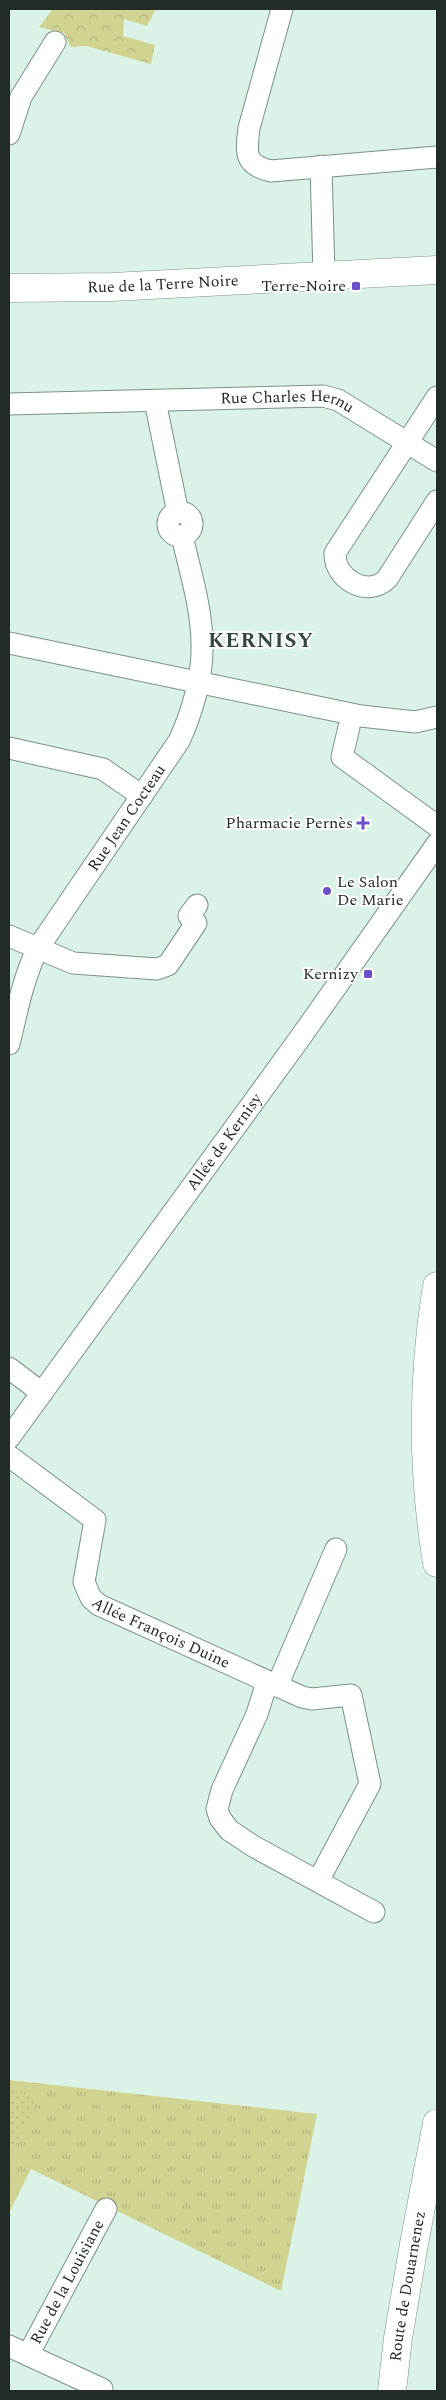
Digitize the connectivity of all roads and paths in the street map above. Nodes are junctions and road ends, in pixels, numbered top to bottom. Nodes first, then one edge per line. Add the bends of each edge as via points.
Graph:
1 (282, 9) edge
2 (55, 42) dead end
3 (9, 134) edge
4 (437, 157) edge
5 (321, 166) junction
6 (437, 270) edge
7 (324, 275) junction
8 (9, 288) edge
9 (437, 397) edge
10 (155, 401) junction
11 (9, 404) edge
12 (407, 442) junction
13 (437, 461) edge
14 (437, 501) edge
15 (9, 643) edge
16 (197, 682) junction
17 (437, 717) edge
18 (415, 722) junction
19 (349, 727) dead end
20 (437, 731) edge
21 (9, 748) edge
22 (142, 796) junction
23 (437, 826) edge
24 (437, 844) edge
25 (197, 905) dead end
26 (9, 936) edge
27 (38, 948) junction
28 (9, 1044) edge
29 (437, 1286) edge
30 (9, 1368) edge
31 (42, 1393) junction
32 (9, 1438) edge
33 (9, 1456) edge
34 (336, 1549) dead end
35 (437, 1563) edge
36 (272, 1684) junction
37 (318, 1881) junction
38 (374, 1912) dead end
39 (437, 2123) edge
40 (106, 2209) dead end
41 (437, 2220) edge
42 (9, 2346) edge
43 (28, 2355) junction
44 (102, 2389) dead end
45 (392, 2391) edge
46 (401, 2391) edge

1 - 5 street via 249,128 249,155 255,166 271,171
2 - 3 street via 21,97
4 - 5 street
5 - 7 street
6 - 7 main road, Rue de la Terre Noire
7 - 8 main road, Rue de la Terre Noire via 112,287
9 - 12 street
10 - 11 street, Rue Charles Hernu
10 - 12 street, Rue Charles Hernu via 323,396 338,400
10 - 16 street via 178,513 169,520 169,529 173,534 182,536 201,630 202,653
12 - 13 street, Rue Charles Hernu
12 - 14 street via 335,553 343,575 361,586 372,588 381,585
15 - 16 street
16 - 18 street via 361,716
16 - 22 street, Rue Jean Cocteau via 179,741
17 - 18 street
18 - 20 street
19 - 23 street via 342,757
21 - 22 street via 103,769
22 - 27 street, Rue Jean Cocteau
24 - 31 street, Allée de Kernisy
25 - 27 street via 189,916 196,923 163,968 87,965 61,959
26 - 27 street
27 - 28 street, Rue Jean Cocteau via 25,978
29 - 35 main road via 425,1424 427,1490
30 - 31 street
31 - 32 street, Allée de Kernisy
33 - 36 street, Allée François Duine via 95,1520 84,1582 91,1598 116,1614
34 - 36 street
36 - 37 street via 222,1790 218,1809 220,1818 229,1830
36 - 37 street, Allée François Duine via 312,1699 351,1695 368,1766 370,1784
37 - 38 street
39 - 45 main road, Route de Douarnenez via 412,2252
40 - 43 street, Rue de la Louisiane
41 - 46 main road, Route de Douarnenez via 416,2342
42 - 43 street, Rue de la Louisiane
43 - 44 street, Rue de la Louisiane

